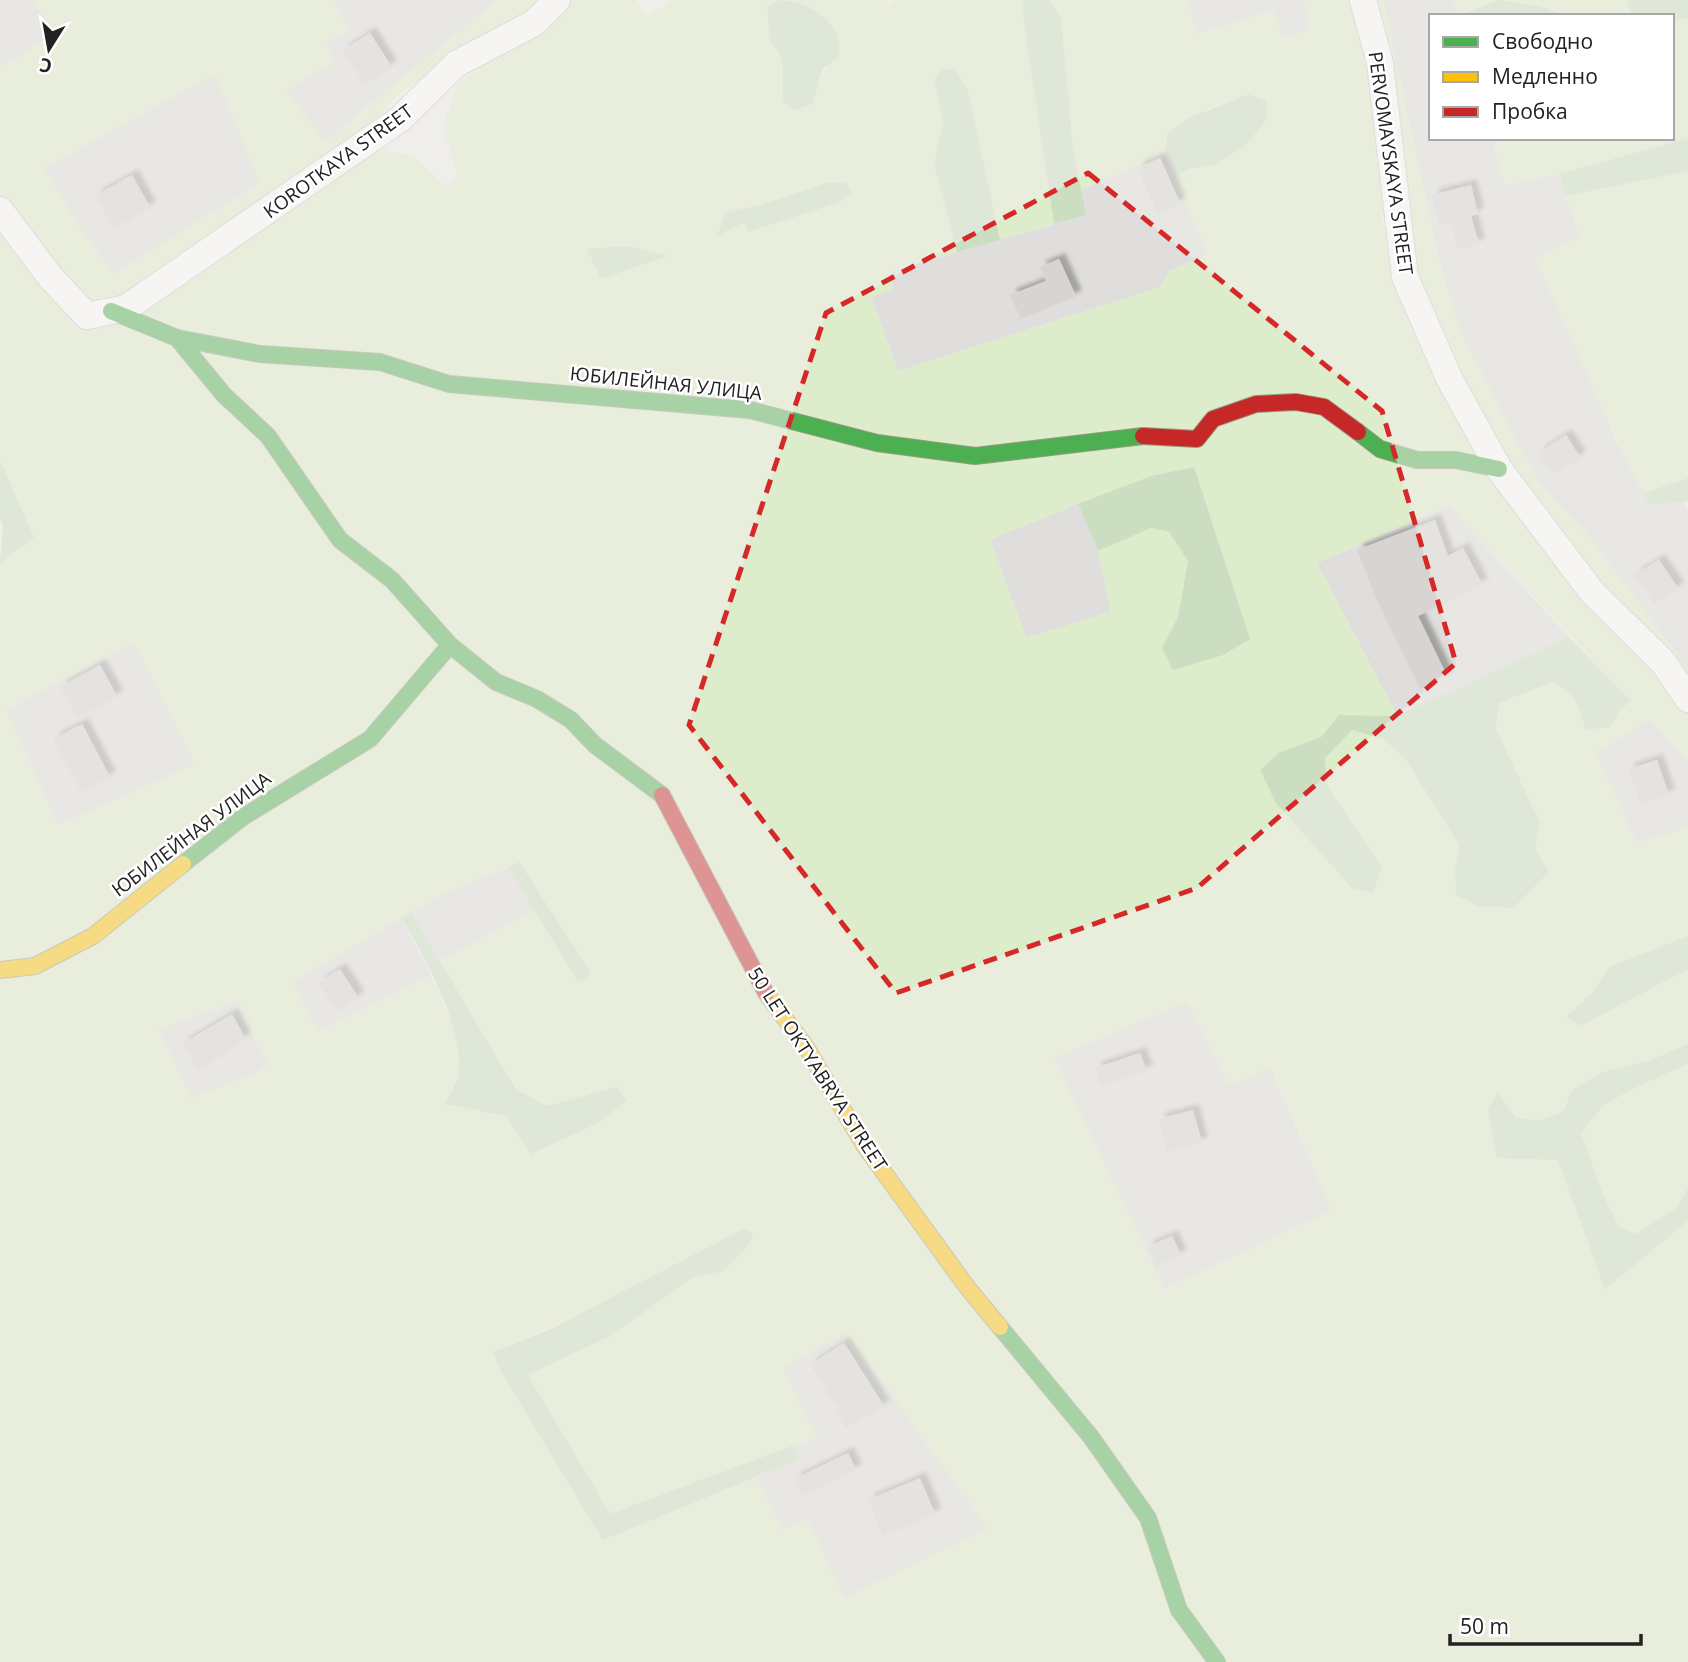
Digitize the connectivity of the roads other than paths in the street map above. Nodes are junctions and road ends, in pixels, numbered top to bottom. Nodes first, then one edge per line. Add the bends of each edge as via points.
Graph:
1 (557, 0) edge
2 (1363, 0) edge
3 (0, 210) edge
4 (111, 311) junction
5 (177, 338) junction
6 (1499, 469) junction
7 (450, 645) junction
8 (1688, 699) edge
9 (0, 970) edge
10 (1217, 1662) edge

1 - 4 street, KOROTKAYA STREET via 534,23 456,64 400,119 288,200 126,308
2 - 6 street, PERVOMAYSKAYA STREET via 1380,63 1405,277 1448,378
3 - 4 street, 50 LET OKTYABRYA STREET via 51,278 87,316
4 - 5 street, 50 LET OKTYABRYA STREET
5 - 6 street, ЮБИЛЕЙНАЯ УЛИЦА via 260,354 380,362 449,384 750,410 877,443 975,456 1135,436 1197,439 1213,419 1256,404 1296,402 1324,407 1380,449 1416,460 1456,460
5 - 7 street, 50 LET OKTYABRYA STREET via 224,395 268,436 340,540 392,580
6 - 8 street, PERVOMAYSKAYA STREET via 1592,592 1663,662
7 - 9 street, ЮБИЛЕЙНАЯ УЛИЦА via 370,739 243,817 93,936 35,966
7 - 10 street, 50 LET OKTYABRYA STREET via 496,682 571,720 595,745 660,790 763,989 806,1047 872,1156 967,1287 1091,1437 1147,1518 1179,1610

